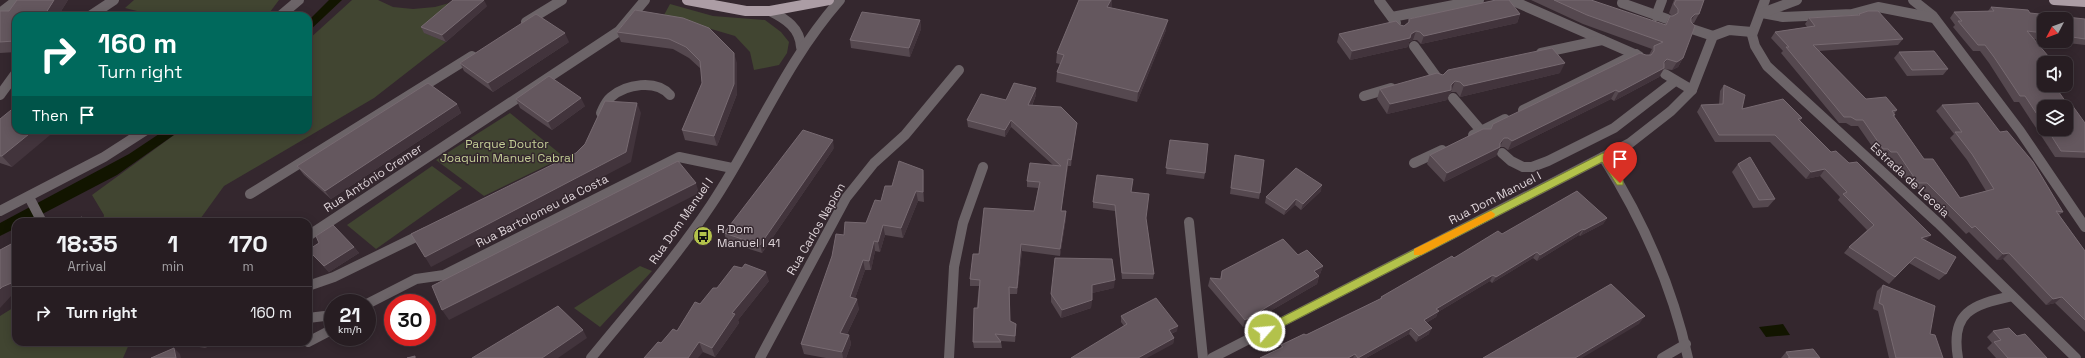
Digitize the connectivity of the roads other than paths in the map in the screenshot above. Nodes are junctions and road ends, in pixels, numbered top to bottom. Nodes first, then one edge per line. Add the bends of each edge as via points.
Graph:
1 (17, 0) edge
2 (114, 0) edge
3 (288, 0) edge
4 (299, 0) edge
5 (562, 0) edge
6 (645, 0) edge
7 (687, 0) edge
8 (829, 0) edge
9 (840, 0) edge
10 (1379, 0) edge
11 (1479, 0) edge
12 (1511, 0) edge
13 (1623, 0) edge
14 (1662, 0) edge
15 (1765, 0) edge
16 (1797, 0) edge
17 (1913, 0) edge
18 (2054, 0) edge
19 (2084, 2) edge
20 (770, 11) junction
21 (96, 12) edge
22 (282, 12) edge
23 (285, 12) edge
24 (0, 13) edge
25 (1762, 13) junction
26 (1656, 16) junction
27 (1392, 17) junction
28 (1935, 18) junction
29 (1667, 19) edge
30 (518, 28) edge
31 (1400, 28) edge
32 (1692, 29) edge
33 (1752, 32) junction
34 (1713, 36) junction
35 (1602, 40) junction
36 (1414, 46) dead end
37 (801, 47) junction
38 (479, 52) edge
39 (1534, 55) edge
40 (959, 70) dead end
41 (1665, 74) edge
42 (12, 78) edge
43 (1424, 78) edge
44 (1675, 81) junction
45 (1402, 85) edge
46 (1692, 90) junction
47 (670, 94) dead end
48 (0, 95) edge
49 (1364, 96) dead end
50 (1453, 98) edge
51 (598, 122) edge
52 (1482, 132) junction
53 (140, 134) edge
54 (1502, 153) edge
55 (1603, 157) junction
56 (1414, 163) dead end
57 (983, 167) dead end
58 (732, 168) junction
59 (250, 194) dead end
60 (30, 202) junction
61 (0, 211) edge
62 (39, 218) edge
63 (1189, 222) dead end
64 (2085, 227) edge
65 (435, 228) edge
66 (312, 233) edge
67 (312, 285) edge
68 (2012, 296) junction
69 (376, 299) edge
70 (324, 316) edge
71 (312, 318) edge
72 (324, 334) edge
73 (312, 340) edge
74 (1686, 344) junction
75 (591, 358) edge
76 (760, 358) edge
77 (949, 358) edge
78 (1204, 358) edge
79 (1212, 358) edge
80 (1662, 358) edge
81 (1688, 358) edge
82 (1958, 358) edge
83 (2076, 358) edge

1 - 24 street
2 - 21 street
3 - 22 street
4 - 23 street
5 - 30 street
6 - 66 street, Rua António Cremer via 619,31
7 - 20 main road via 746,11
8 - 20 main road
9 - 37 street, Rua Dom Manuel I
10 - 27 street
11 - 27 street
12 - 35 street
13 - 26 street via 1622,3
14 - 26 street
15 - 25 street
16 - 25 street
17 - 28 street
18 - 19 main road
20 - 37 street via 792,25 801,40
25 - 28 street via 1783,17 1852,14 1878,7
25 - 33 street via 1755,22
26 - 29 street
27 - 31 street
28 - 64 street via 2020,131
32 - 34 street
33 - 34 street via 1729,30
33 - 68 street, Estrada de Leceia via 1752,40 1767,66 1938,223
34 - 46 street, Rua Dom Manuel I
35 - 39 street
35 - 52 street via 1639,56
36 - 43 street via 1438,76
37 - 58 street, Rua Dom Manuel I
38 - 59 street
40 - 76 street, Rua Carlos Napion via 905,135 874,163 846,198
41 - 44 street
42 - 48 street
44 - 46 street
44 - 54 street via 1614,128 1548,161 1532,167 1523,167
45 - 49 street
46 - 55 street, Rua Dom Manuel I via 1671,111 1636,138
47 - 51 street via 663,87 651,85 627,89 606,102
50 - 52 street
52 - 56 street
53 - 60 street
55 - 74 street via 1620,183 1659,260 1683,326
55 - 79 street, Rua Dom Manuel I
57 - 77 street via 963,223 954,267
58 - 69 street, Rua Bartolomeu da Costa via 679,157 444,275 416,279
58 - 75 street, Rua Dom Manuel I via 702,216 653,282
60 - 61 street
60 - 62 street
63 - 78 street
65 - 67 street via 334,277
68 - 82 street via 1972,308 1959,320 1954,342
68 - 83 street, Estrada de Leceia
70 - 71 street
72 - 73 street
74 - 80 street
74 - 81 street

